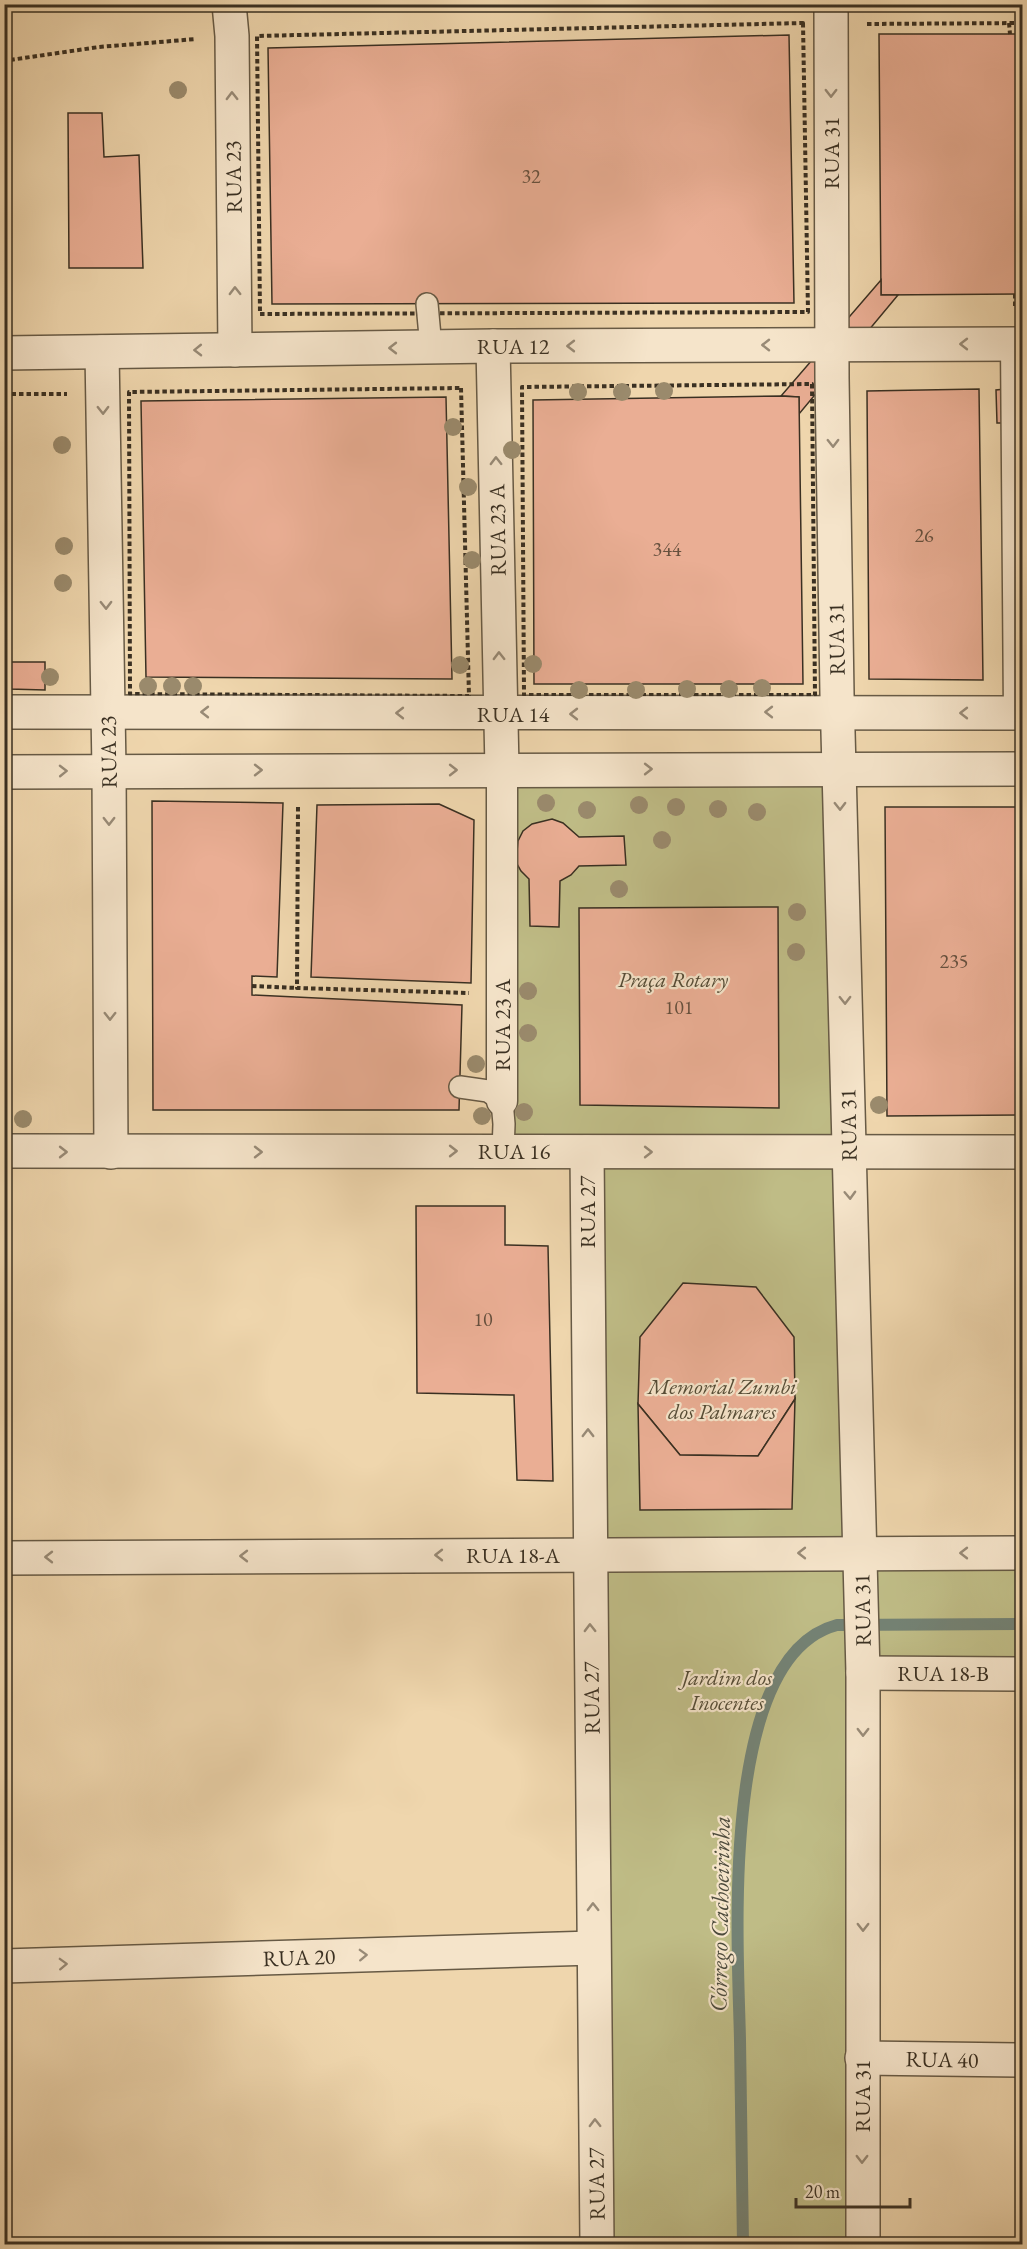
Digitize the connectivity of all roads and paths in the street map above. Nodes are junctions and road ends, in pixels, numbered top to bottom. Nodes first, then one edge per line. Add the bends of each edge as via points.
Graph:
1 (229, 4) edge
2 (831, 4) edge
3 (1023, 22) edge
4 (803, 23) dead end
5 (1009, 23) junction
6 (863, 24) dead end
7 (1011, 34) dead end
8 (257, 36) dead end
9 (198, 39) dead end
10 (4, 64) edge
11 (1015, 294) dead end
12 (427, 304) dead end
13 (1015, 311) dead end
14 (1012, 343) edge
15 (832, 345) junction
16 (494, 346) junction
17 (431, 347) junction
18 (235, 350) junction
19 (102, 352) junction
20 (4, 353) edge
21 (787, 384) dead end
22 (522, 387) dead end
23 (460, 388) dead end
24 (1005, 390) dead end
25 (129, 392) dead end
26 (4, 394) edge
27 (72, 394) dead end
28 (4, 712) edge
29 (108, 712) junction
30 (838, 712) junction
31 (1021, 713) edge
32 (500, 714) junction
33 (502, 769) junction
34 (839, 769) junction
35 (1023, 769) edge
36 (109, 771) junction
37 (4, 772) edge
38 (298, 800) dead end
39 (252, 986) dead end
40 (297, 988) junction
41 (501, 994) junction
42 (460, 1087) dead end
43 (502, 1101) junction
44 (4, 1151) edge
45 (503, 1151) junction
46 (111, 1152) junction
47 (586, 1152) junction
48 (1023, 1152) edge
49 (849, 1153) junction
50 (1023, 1553) edge
51 (589, 1554) junction
52 (4, 1558) edge
53 (861, 1564) junction
54 (863, 1665) junction
55 (1023, 1674) edge
56 (593, 1948) junction
57 (4, 1966) edge
58 (862, 2058) junction
59 (1023, 2060) edge
60 (597, 2244) edge
61 (863, 2244) edge

18 -> 1 street, RUA 23
2 -> 15 street, RUA 31
3 - 5 path
4 - 8 path
5 - 6 path
5 - 7 path
9 - 10 path via 99,47
11 - 13 path
12 - 17 lane
14 -> 15 street, RUA 12
14 - 24 lane
14 - 31 street
15 -> 16 street, RUA 12
15 -> 30 street, RUA 31
16 - 17 street, RUA 12
32 -> 16 street, RUA 23 A
17 -> 18 street, RUA 12
18 -> 19 street, RUA 12
19 - 20 street, RUA 12
19 -> 29 street, RUA 23
21 - 22 path
23 - 25 path
26 - 27 path
28 - 29 street, RUA 14
32 -> 29 street, RUA 14
29 - 36 street, RUA 23
31 -> 30 street, RUA 14
30 -> 32 street, RUA 14
30 - 34 street, RUA 31
32 - 33 street, RUA 23 A
33 -> 34 street
36 -> 33 street
33 - 41 street, RUA 23 A
34 - 35 street
34 -> 49 street, RUA 31
37 -> 36 street
36 -> 46 street, RUA 23
38 - 40 path
39 - 40 path
40 - 41 path
41 - 43 street, RUA 23 A
42 - 43 lane via 488,1091
43 - 45 lane
44 -> 46 street, RUA 16
46 -> 45 street, RUA 16
45 - 47 street, RUA 16
47 -> 49 street, RUA 16
51 -> 47 street, RUA 27
48 - 49 street, RUA 16
49 -> 53 street, RUA 31
50 -> 53 street, RUA 18-A
51 -> 52 street, RUA 18-A
53 -> 51 street, RUA 18-A
56 -> 51 street, RUA 27
53 - 54 street, RUA 31
54 - 55 street, RUA 18-B
54 -> 58 street, RUA 31
57 -> 56 street, RUA 20
60 -> 56 street, RUA 27
58 - 59 street, RUA 40
58 -> 61 street, RUA 31

